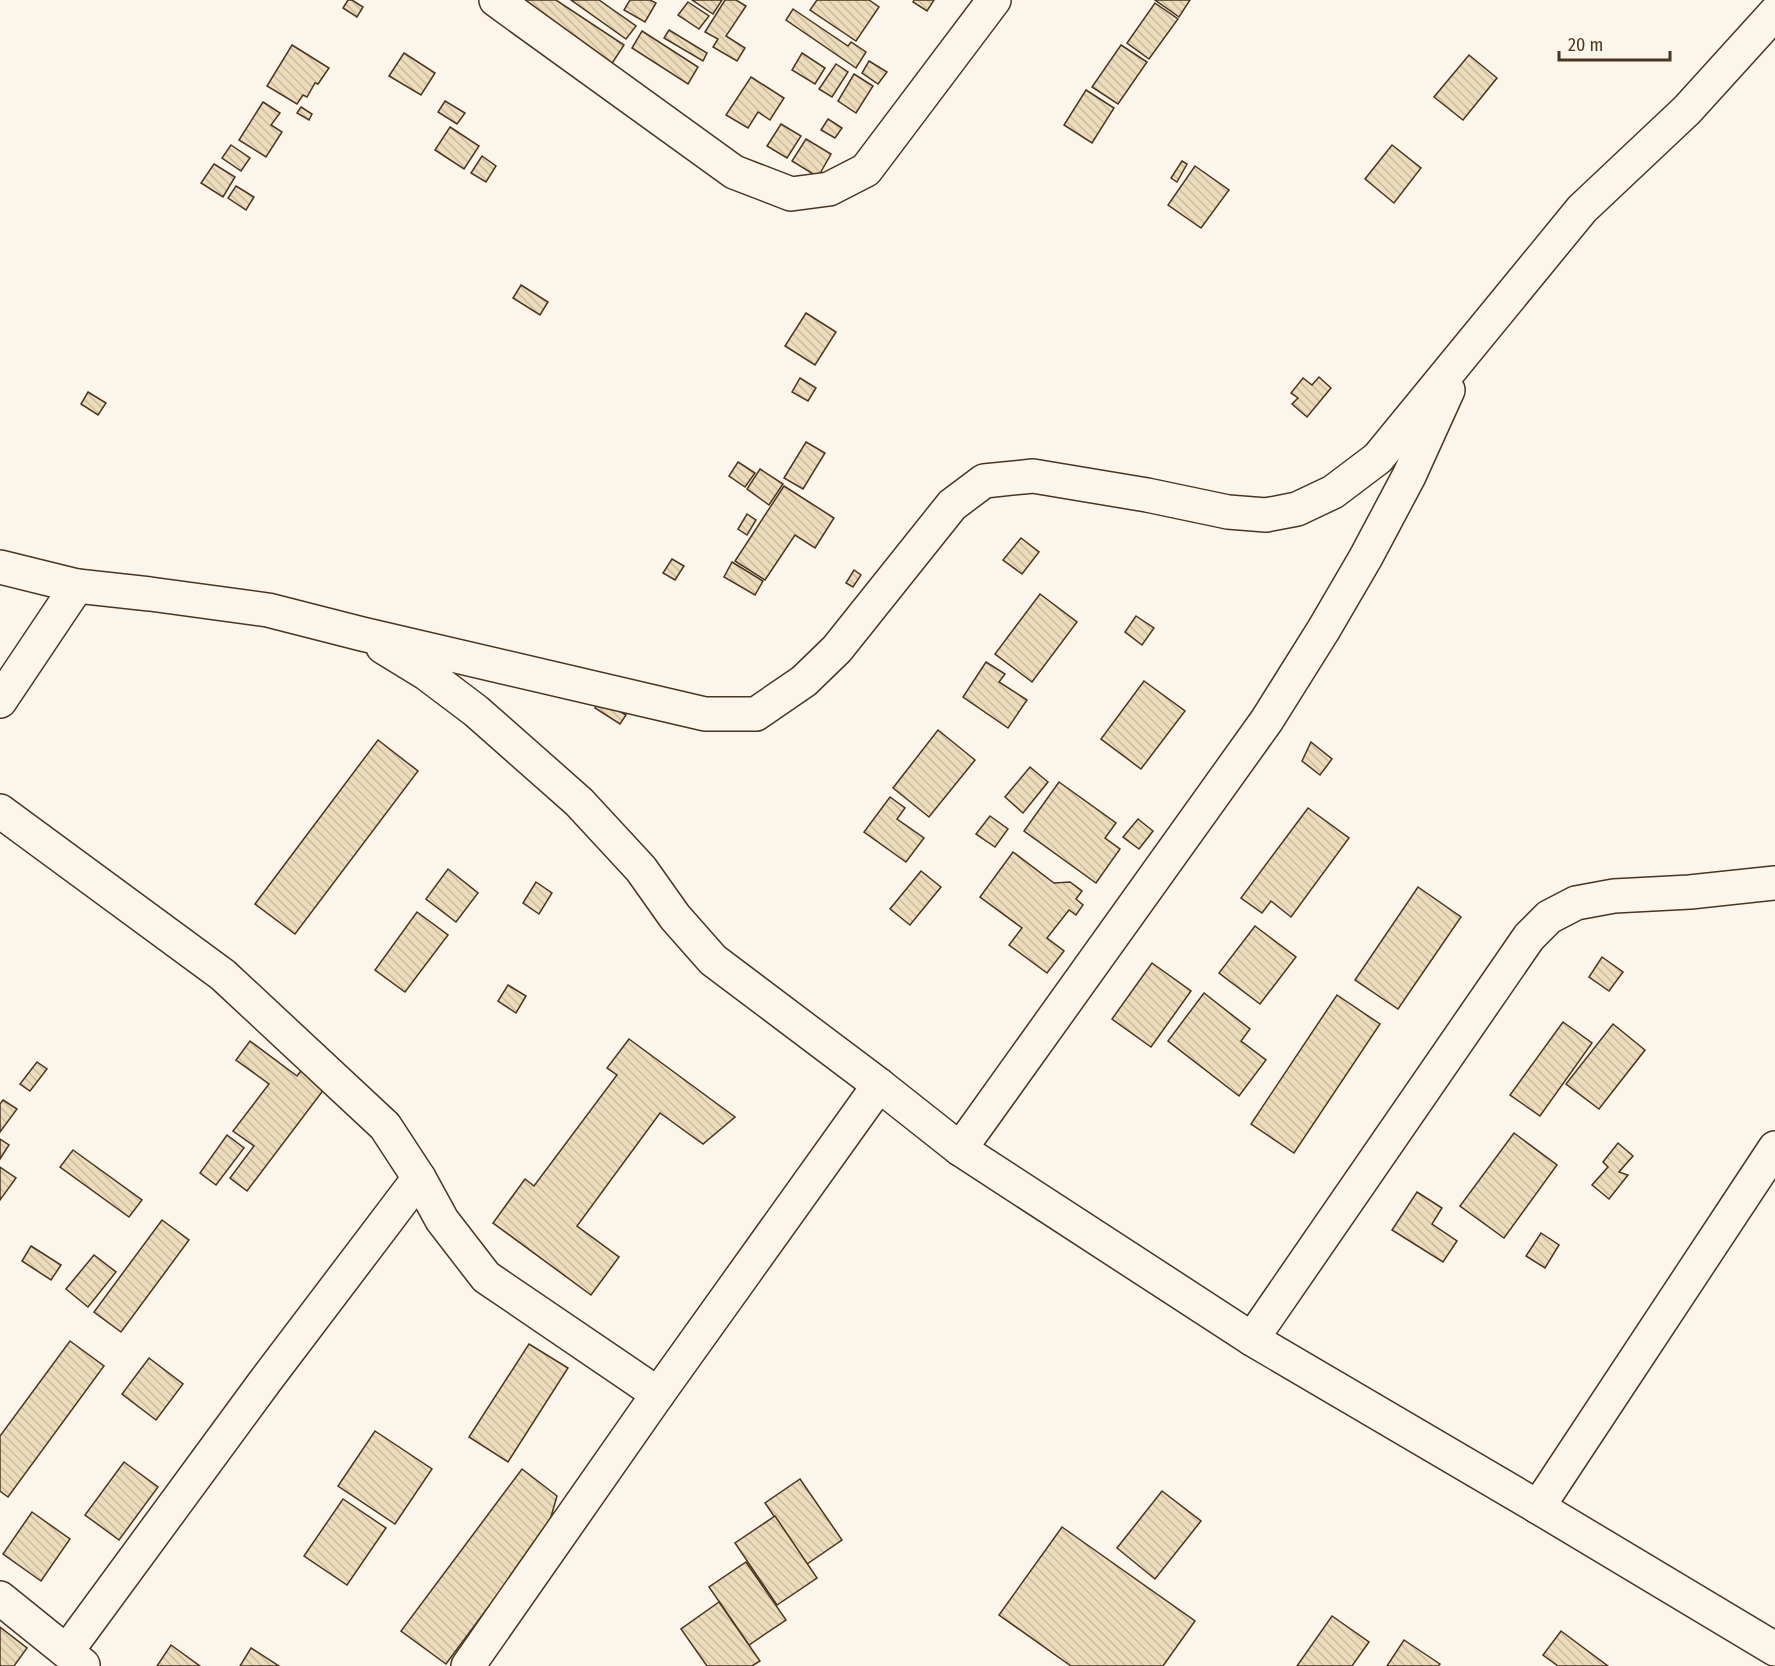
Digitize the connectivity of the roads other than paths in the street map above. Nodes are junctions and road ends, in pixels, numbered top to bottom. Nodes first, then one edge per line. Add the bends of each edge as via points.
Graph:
1 (496, 0) edge
2 (994, 0) edge
3 (1775, 13) edge
4 (1469, 346) junction
5 (0, 567) edge
6 (77, 586) junction
7 (362, 634) junction
8 (0, 700) edge
9 (0, 811) edge
10 (1775, 883) edge
11 (879, 1085) junction
12 (1775, 1148) edge
13 (960, 1149) junction
14 (419, 1178) junction
15 (1252, 1339) junction
16 (658, 1394) junction
17 (1538, 1507) junction
18 (0, 1598) edge
19 (1775, 1649) edge
20 (76, 1659) edge
21 (468, 1666) edge

1 - 2 street via 734,172 791,194 829,189 866,170
3 - 4 street via 1688,110 1582,209
4 - 7 street via 1378,458 1333,492 1297,509 1266,514 1228,512 1033,476 984,481 952,505 837,650 804,681 756,714 705,714
4 - 13 street via 1409,476 1366,557 1267,720
5 - 6 street
6 - 7 street via 268,610
6 - 8 street
7 - 11 street via 427,674 527,754 579,802 641,869 675,917 713,960
9 - 14 street via 223,975 385,1126
10 - 15 street via 1614,896 1576,903 1549,917 1529,938
11 - 13 street
11 - 16 street
12 - 17 street
13 - 15 street
14 - 16 street via 442,1220 486,1276
14 - 20 street via 266,1380
15 - 17 street
16 - 21 street
17 - 19 street
18 - 20 street

